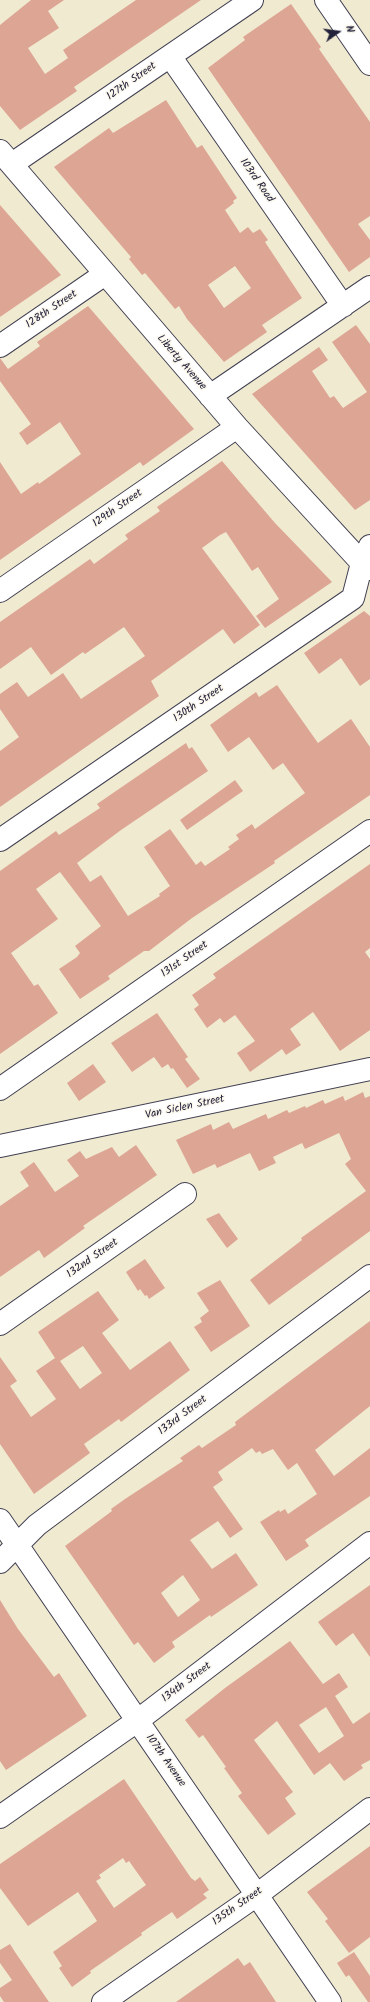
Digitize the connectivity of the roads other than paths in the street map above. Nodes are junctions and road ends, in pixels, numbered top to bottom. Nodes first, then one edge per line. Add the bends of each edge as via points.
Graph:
1 (252, 0) edge
2 (326, 0) edge
3 (170, 56) junction
4 (370, 64) edge
5 (6, 157) edge
6 (105, 274) junction
7 (370, 287) edge
8 (343, 306) junction
9 (0, 346) edge
10 (210, 396) junction
11 (237, 427) junction
12 (367, 559) edge
13 (0, 591) edge
14 (370, 832) edge
15 (0, 840) edge
16 (370, 1069) edge
17 (0, 1089) edge
18 (0, 1146) edge
19 (185, 1194) dead end
20 (370, 1276) edge
21 (0, 1324) edge
22 (0, 1520) edge
23 (370, 1543) edge
24 (17, 1546) junction
25 (0, 1562) edge
26 (137, 1721) junction
27 (370, 1809) edge
28 (0, 1816) edge
29 (257, 1895) junction
30 (104, 2002) edge
31 (330, 2002) edge

1 - 3 street, 127th Street
2 - 4 street
3 - 5 street, 127th Street
3 - 8 street, 103rd Road
5 - 6 street, Liberty Avenue
6 - 9 street, 128th Street
6 - 10 street, Liberty Avenue
7 - 8 street
8 - 10 street
10 - 11 street, Liberty Avenue
11 - 12 street, Liberty Avenue
11 - 13 street, 129th Street
12 - 15 street, 130th Street via 354,598
14 - 17 street, 131st Street
16 - 18 street, Van Siclen Street
19 - 21 street, 132nd Street
20 - 24 street, 133rd Street via 37,1525
22 - 24 street, 107th Avenue
23 - 26 street, 134th Street
24 - 25 street, 133rd Street
24 - 26 street, 107th Avenue
26 - 28 street, 134th Street
26 - 29 street, 107th Avenue
27 - 29 street, 135th Street
29 - 30 street, 135th Street
29 - 31 street, 107th Avenue

